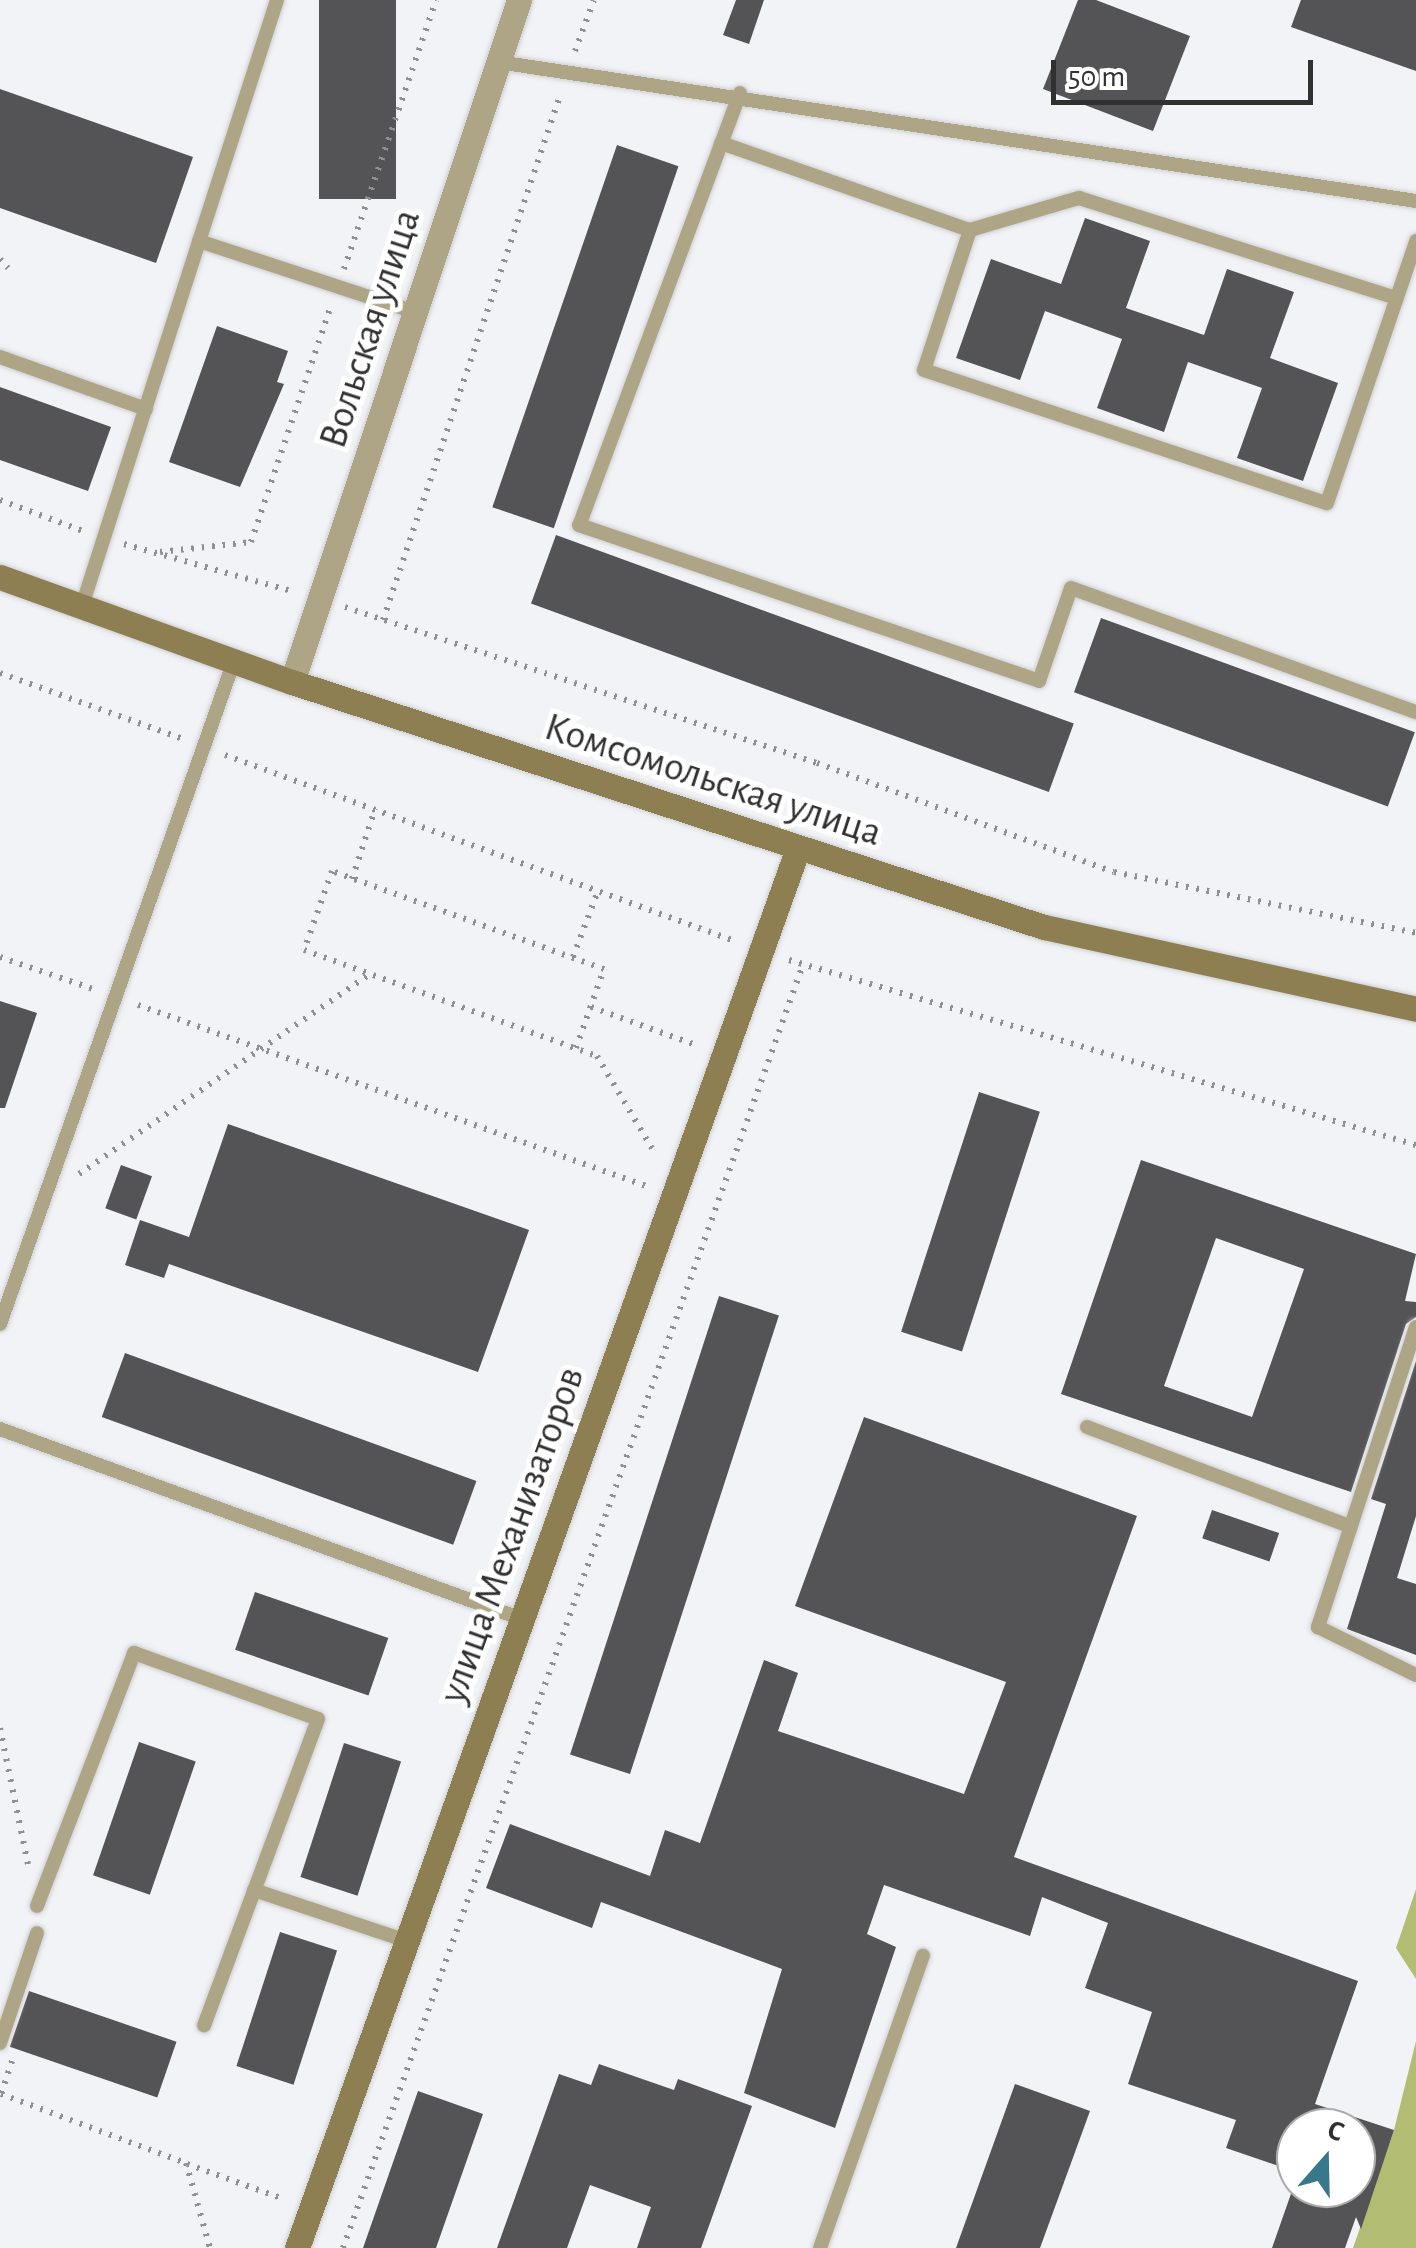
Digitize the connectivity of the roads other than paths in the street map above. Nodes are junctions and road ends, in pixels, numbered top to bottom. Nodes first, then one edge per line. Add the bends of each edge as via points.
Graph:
1 (277, 0) edge
2 (518, 0) edge
3 (498, 62) junction
4 (740, 93) junction
5 (721, 144) junction
6 (1416, 200) edge
7 (970, 230) junction
8 (199, 241) junction
9 (1416, 241) edge
10 (1397, 298) junction
11 (415, 312) junction
12 (0, 357) edge
13 (146, 409) junction
14 (0, 577) edge
15 (82, 606) junction
16 (234, 661) junction
17 (292, 682) junction
18 (1416, 712) edge
19 (798, 848) junction
20 (1416, 1010) edge
21 (0, 1324) edge
22 (1416, 1326) edge
23 (1087, 1426) dead end
24 (0, 1429) edge
25 (1351, 1527) junction
26 (522, 1620) junction
27 (1416, 1674) edge
28 (254, 1890) junction
29 (37, 1906) road end
30 (36, 1933) dead end
31 (407, 1941) junction
32 (923, 1956) dead end
33 (204, 2024) dead end
34 (0, 2043) edge
35 (297, 2248) edge
36 (820, 2248) edge

1 - 8 lane
2 - 3 street, Вольская улица
3 - 4 lane
3 - 11 street, Вольская улица
4 - 5 lane
4 - 6 lane
5 - 7 lane
5 - 18 lane via 579,526 1039,680 1070,588
7 - 10 lane via 1079,198
7 - 10 lane via 924,370 1327,504
8 - 11 lane
8 - 13 lane
9 - 10 lane
11 - 17 street, Вольская улица
12 - 13 lane
13 - 15 lane
14 - 15 main road, Комсомольская улица
15 - 16 main road, Комсомольская улица
16 - 17 main road, Комсомольская улица
16 - 21 lane
17 - 19 main road, Комсомольская улица
19 - 20 main road, Комсомольская улица via 1044,927
19 - 26 main road, улица Механизаторов
22 - 25 lane
23 - 25 lane
24 - 26 lane
25 - 27 lane via 1318,1627
26 - 31 main road, улица Механизаторов
28 - 29 lane via 318,1719 134,1653
28 - 31 lane
28 - 33 lane
30 - 34 lane
31 - 35 main road, улица Механизаторов
32 - 36 lane

